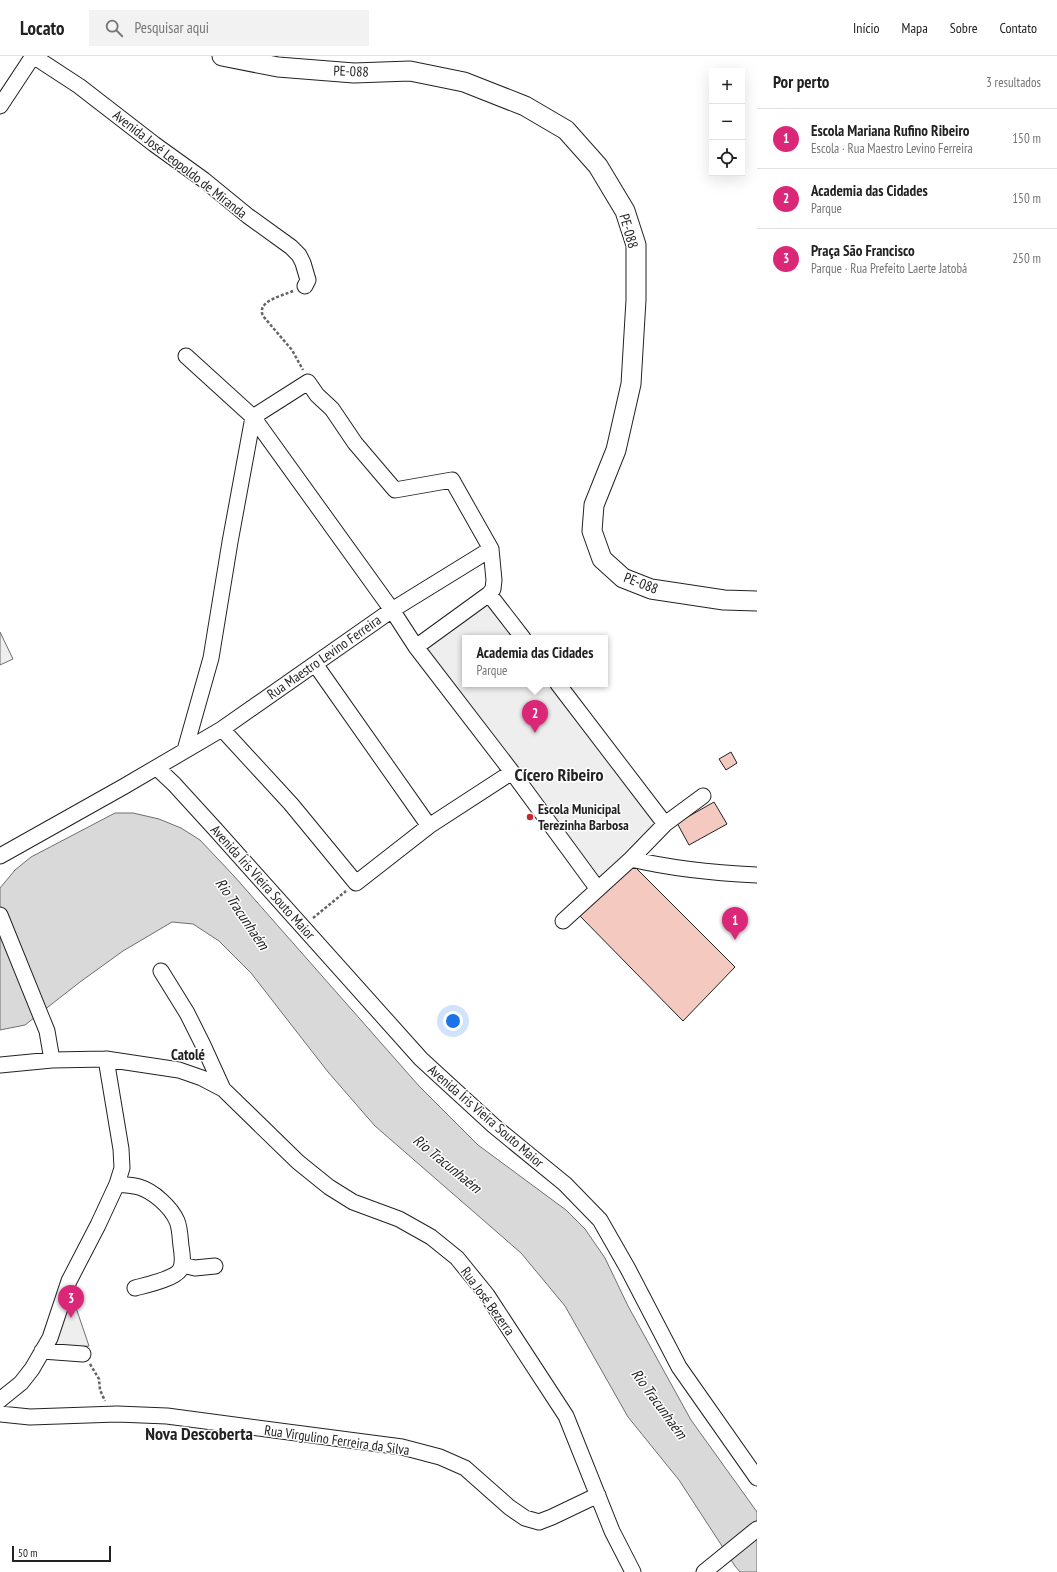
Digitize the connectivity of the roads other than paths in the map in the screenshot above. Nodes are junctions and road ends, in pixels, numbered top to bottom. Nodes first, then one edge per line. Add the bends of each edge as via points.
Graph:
1 (33, 56) edge
2 (222, 56) edge
3 (0, 106) edge
4 (305, 286) road end
5 (186, 356) dead end
6 (253, 417) junction
7 (491, 549) junction
8 (489, 594) junction
9 (757, 601) edge
10 (392, 610) junction
11 (521, 635) edge
12 (416, 647) junction
13 (315, 664) junction
14 (560, 687) edge
15 (222, 729) junction
16 (185, 750) junction
17 (157, 768) junction
18 (512, 772) junction
19 (703, 796) dead end
20 (666, 824) junction
21 (429, 826) junction
22 (0, 856) edge
23 (631, 859) junction
24 (757, 875) edge
25 (597, 888) junction
26 (0, 915) edge
27 (563, 921) dead end
28 (161, 971) dead end
29 (106, 1059) junction
30 (52, 1060) junction
31 (0, 1065) edge
32 (223, 1089) junction
33 (117, 1184) junction
34 (182, 1265) junction
35 (215, 1266) dead end
36 (135, 1288) dead end
37 (42, 1351) junction
38 (83, 1354) road end
39 (0, 1400) edge
40 (0, 1414) edge
41 (757, 1478) edge
42 (598, 1495) junction
43 (757, 1529) edge
44 (633, 1572) edge
45 (704, 1572) edge

1 - 3 street
1 - 4 street, Avenida José Leopoldo de Miranda via 79,86 291,247 303,263 308,280
2 - 9 main road, PE-088 via 278,67 354,73 410,71 464,82 524,106 566,130 598,166 625,211 636,245 631,384 616,450 594,505 592,531 602,559 623,578 651,589 724,600
5 - 6 street
6 - 7 street via 308,382 395,490 452,480
6 - 10 street
6 - 16 street via 211,658
7 - 8 street via 494,580
7 - 10 street
8 - 11 street
8 - 12 street
10 - 12 street, Rua Maestro Levino Ferreira
10 - 13 street, Rua Maestro Levino Ferreira
12 - 18 street, Rua Maestro Levino Ferreira
13 - 15 street, Rua Maestro Levino Ferreira
13 - 21 street
14 - 20 street
15 - 16 street, Rua Maestro Levino Ferreira
15 - 21 street via 291,804 356,883
16 - 17 street, Rua Maestro Levino Ferreira
17 - 22 street, Rua Maestro Levino Ferreira
17 - 41 street, Avenida Íris Vieira Souto Maior via 421,1059 494,1126 565,1184 600,1220 678,1367
18 - 21 street
18 - 25 street, Rua Maestro Levino Ferreira
19 - 20 street
20 - 23 street
23 - 24 street via 706,872
23 - 25 street
25 - 27 street
26 - 30 street via 47,1031
28 - 32 street via 187,1013
29 - 30 street
29 - 32 street via 179,1070
29 - 33 street via 122,1159
30 - 31 street
32 - 42 street, Rua José Bezerra via 275,1141 329,1187 353,1202 399,1218 457,1258 487,1295 566,1416
33 - 34 street via 140,1187 172,1212 179,1231
33 - 37 street via 69,1281 50,1338
34 - 35 street via 195,1268
34 - 36 street via 179,1271 170,1277
37 - 38 street
37 - 39 street via 21,1383
40 - 42 street, Rua Virgulino Ferreira da Silva via 30,1417 117,1414 167,1416 402,1447 440,1457 465,1468 509,1507 525,1518 539,1522
42 - 44 street, Rua José Bezerra via 612,1531
43 - 45 street

